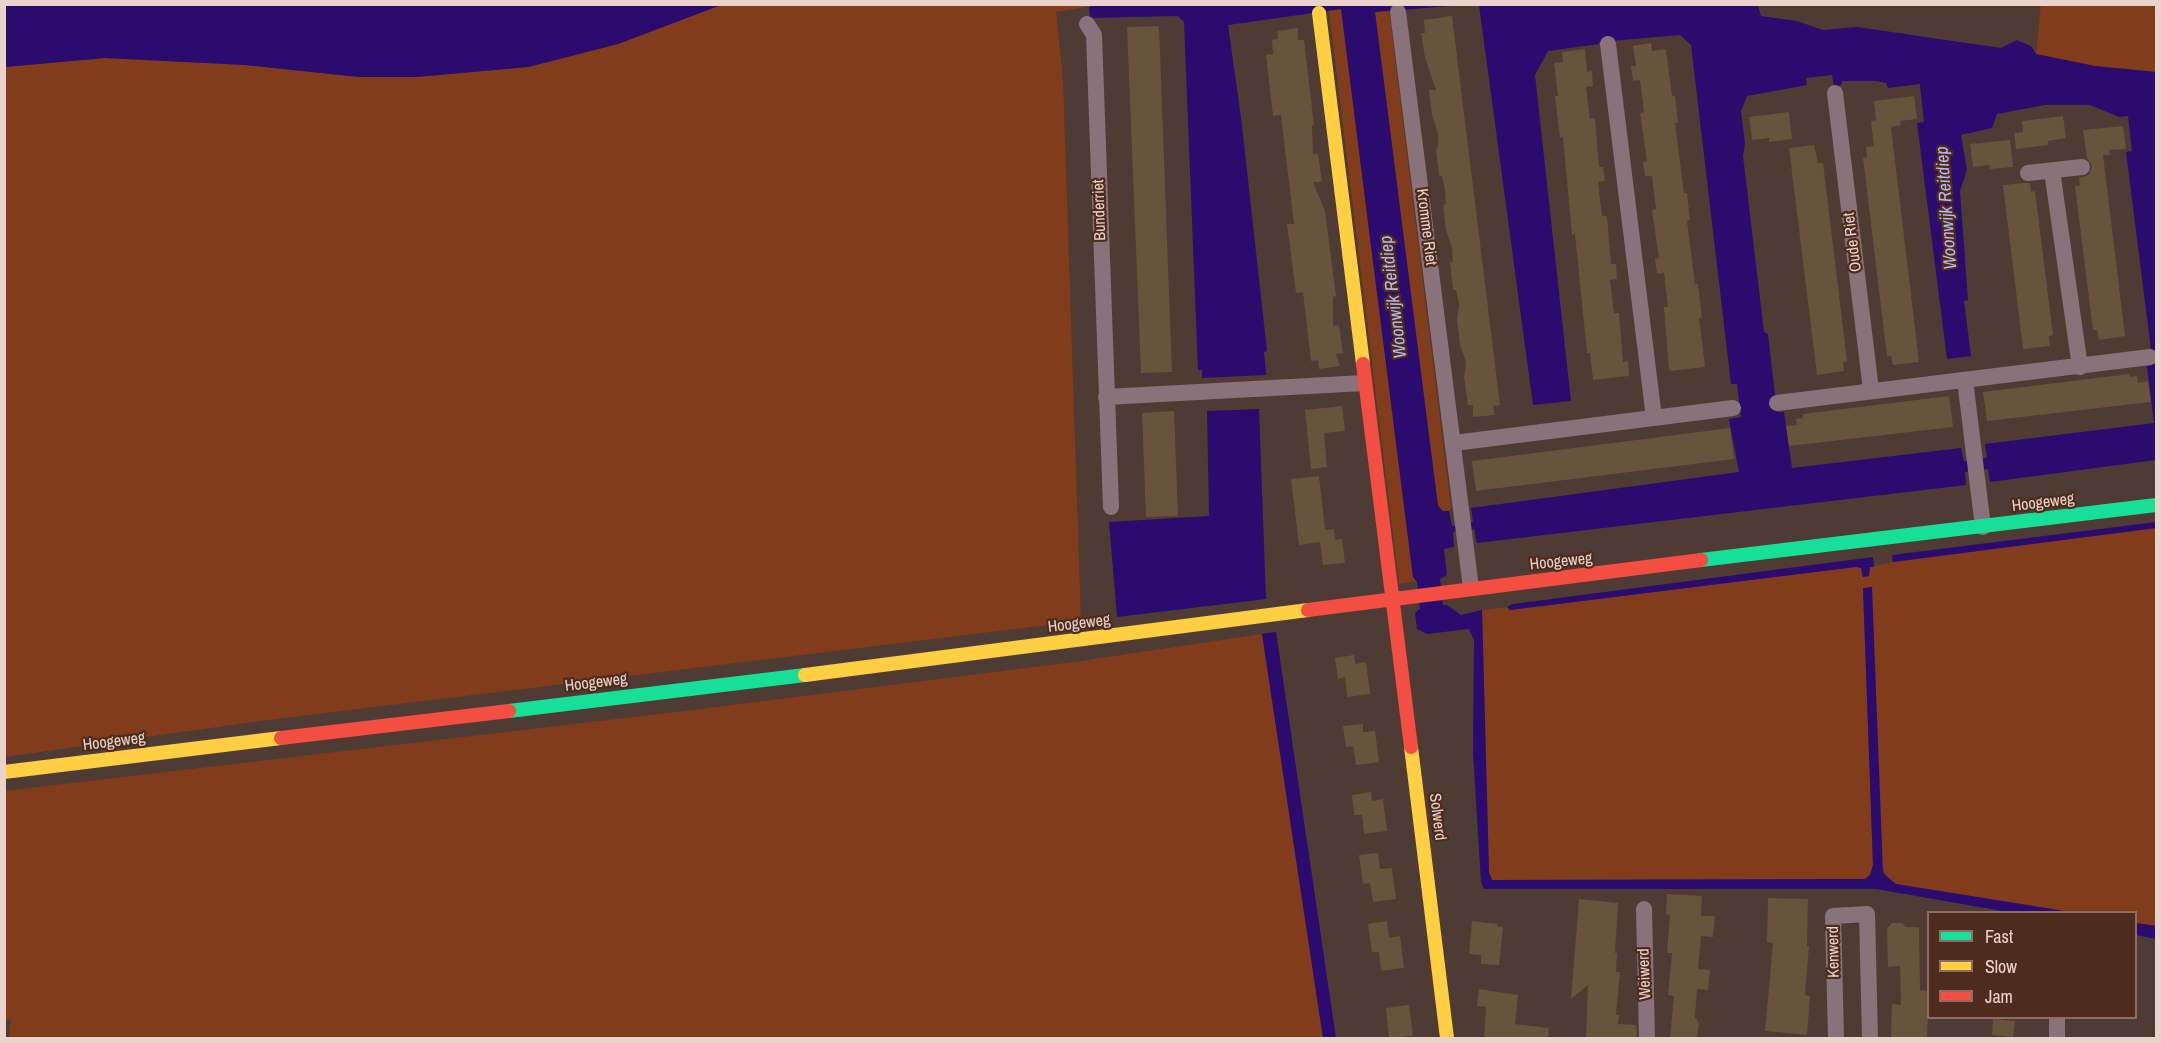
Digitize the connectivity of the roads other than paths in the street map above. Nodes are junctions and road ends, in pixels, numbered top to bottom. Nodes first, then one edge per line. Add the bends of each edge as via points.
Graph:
1 (1398, 12) dead end
2 (1319, 13) dead end
3 (1088, 24) dead end
4 (1608, 44) dead end
5 (1835, 93) dead end
6 (2082, 168) dead end
7 (2052, 171) junction
8 (2028, 173) dead end
9 (2150, 357) dead end
10 (2080, 367) junction
11 (1965, 380) junction
12 (1364, 383) junction
13 (1871, 390) junction
14 (1106, 397) junction
15 (1777, 403) dead end
16 (1733, 408) dead end
17 (1654, 418) junction
18 (1454, 442) junction
19 (2157, 505) edge
20 (1111, 507) dead end
21 (1983, 527) junction
22 (1463, 589) junction
23 (1391, 600) junction
24 (4, 772) edge
25 (1644, 909) dead end
26 (2056, 1019) edge
27 (1447, 1038) edge
28 (1647, 1038) edge
29 (1836, 1038) edge
30 (1870, 1038) edge
31 (2057, 1038) edge

1 - 18 street, Kromme Riet
2 - 12 street
3 - 14 street, Bunderriet via 1094,34
4 - 17 street
5 - 13 street, Oude Riet
6 - 7 street
7 - 8 street
7 - 10 street
9 - 10 street
10 - 11 street
11 - 13 street
11 - 21 street
12 - 14 street
12 - 23 street
13 - 15 street
14 - 20 street, Bunderriet
16 - 17 street
17 - 18 street
18 - 22 street, Kromme Riet via 1467,556
19 - 21 street, Hoogeweg
21 - 22 street, Hoogeweg
22 - 23 street, Hoogeweg
23 - 24 street, Hoogeweg
23 - 27 street, Solwerd
25 - 28 street, Weiwerd
26 - 31 street
29 - 30 street, Kenwerd via 1833,916 1867,914

